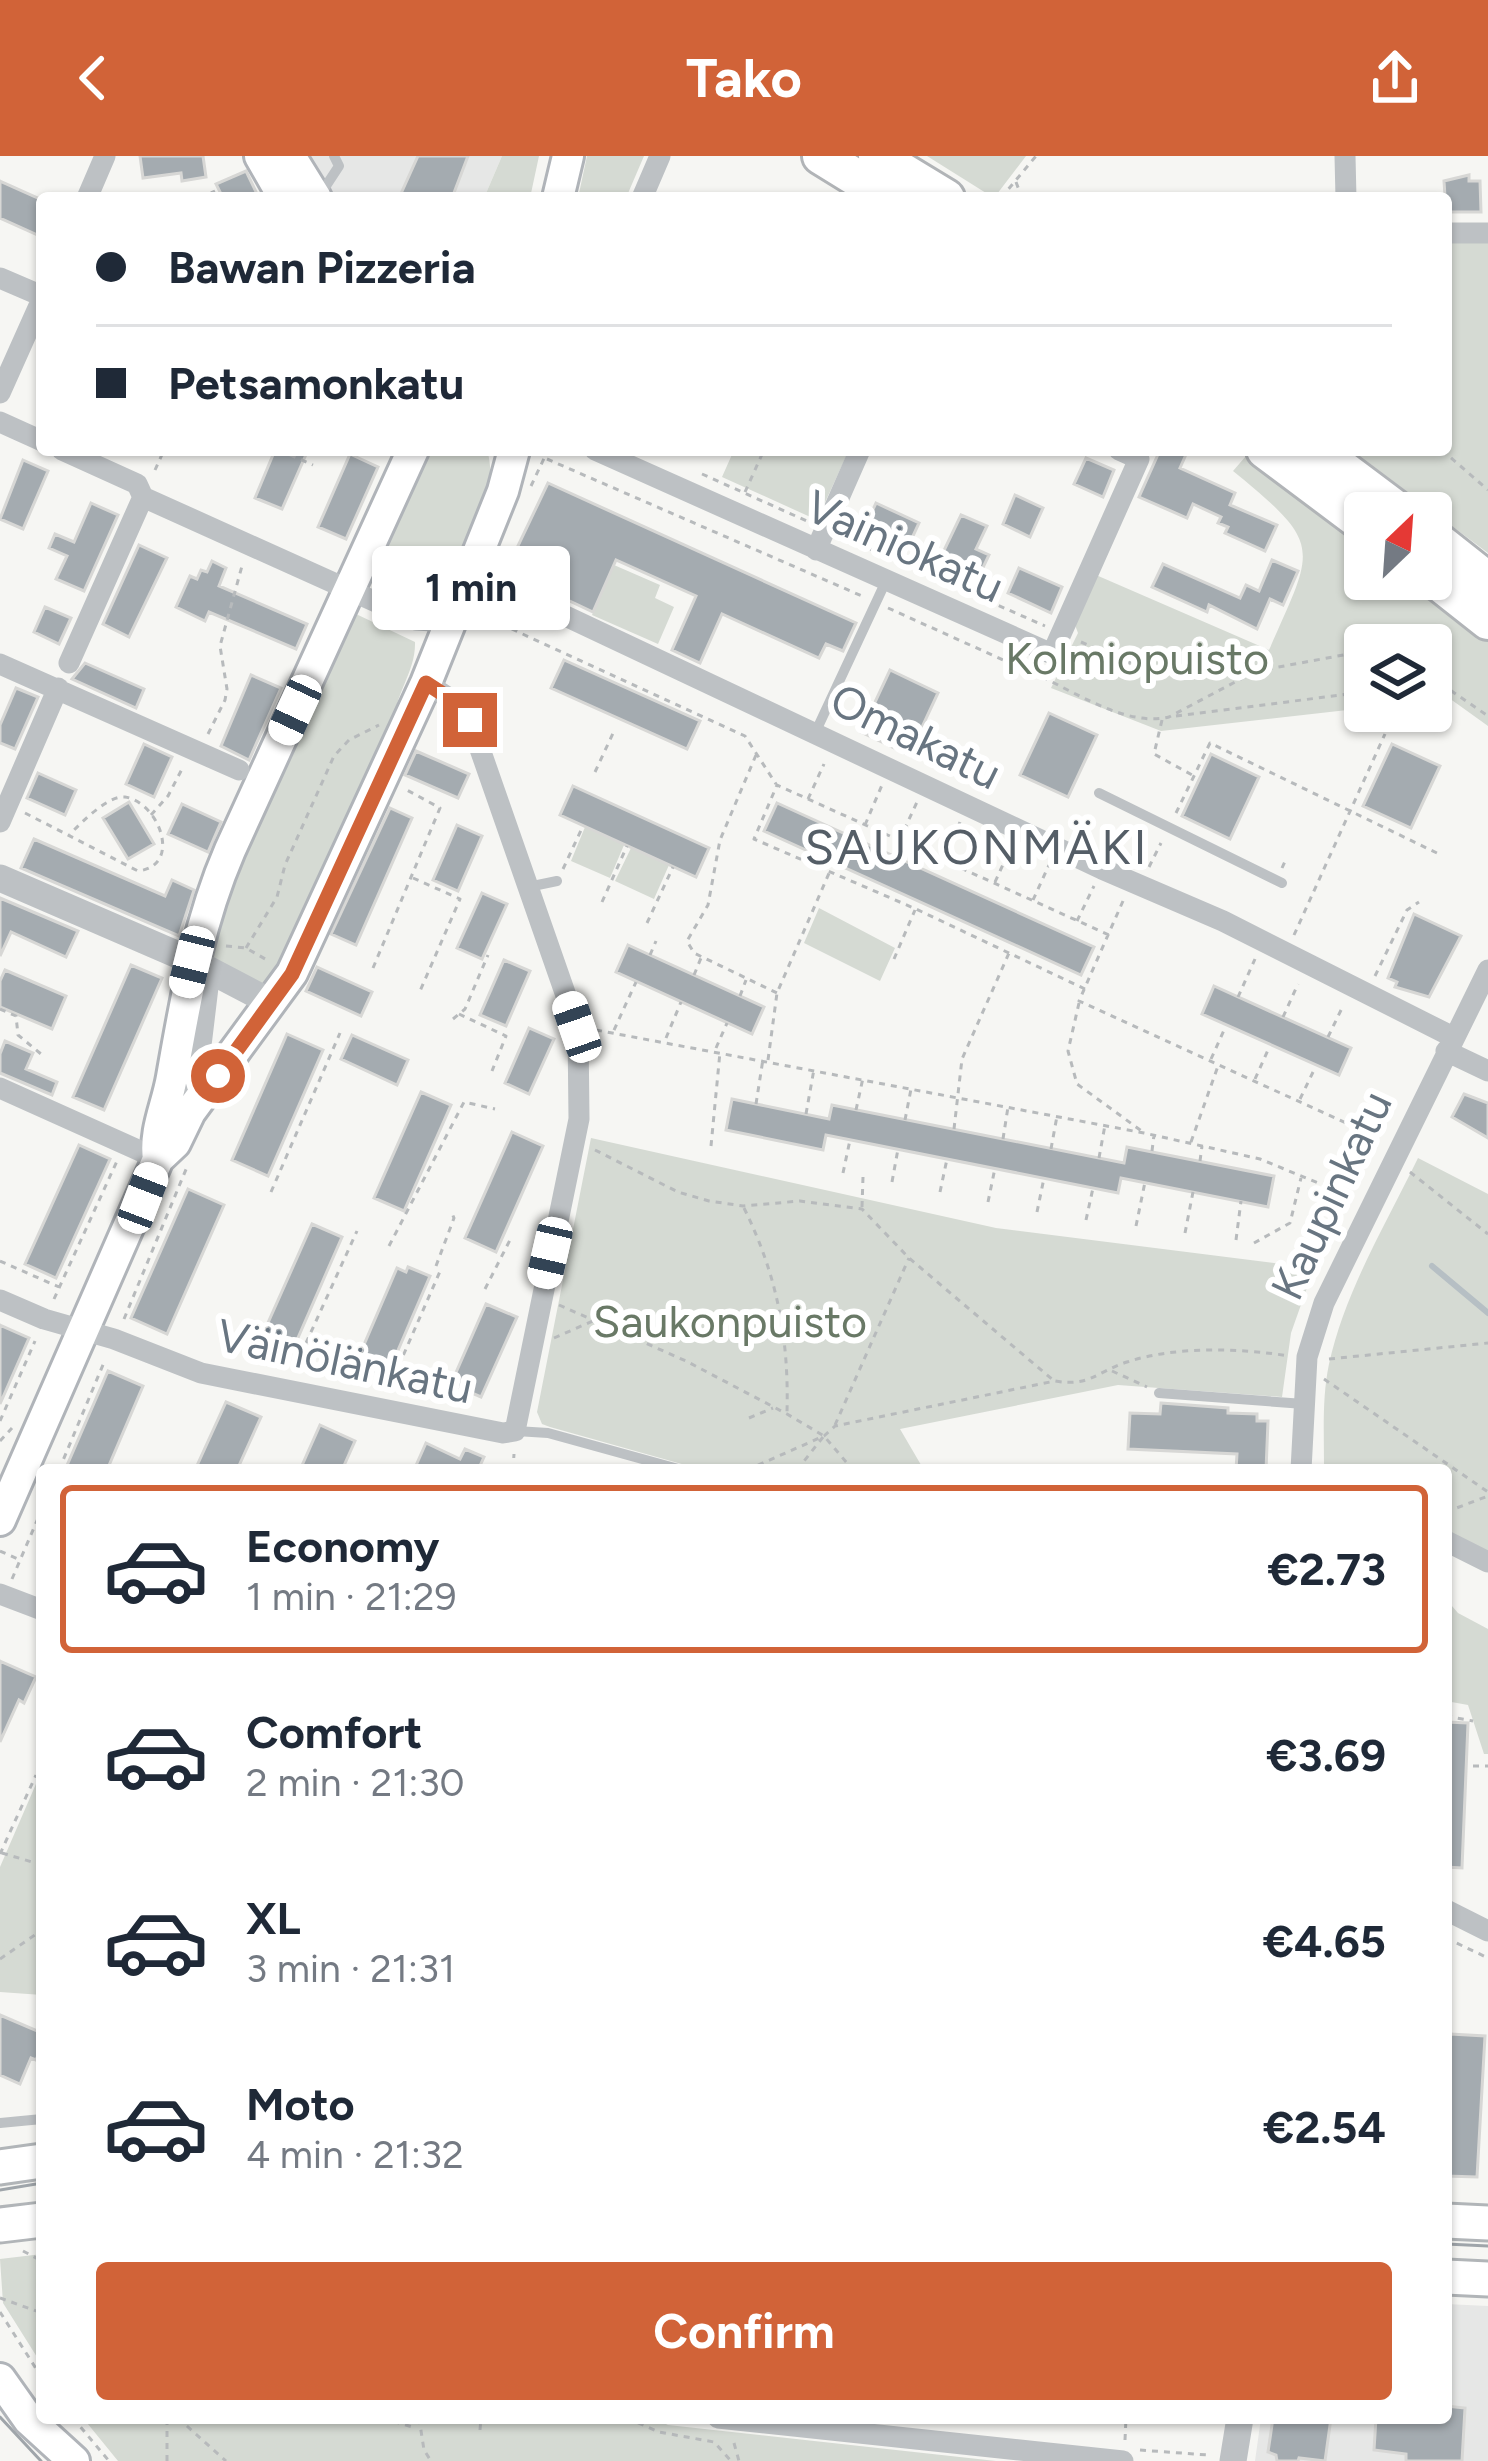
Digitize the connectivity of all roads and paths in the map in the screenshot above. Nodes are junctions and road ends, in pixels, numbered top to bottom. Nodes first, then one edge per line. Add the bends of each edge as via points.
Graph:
1 (105, 156) edge
2 (260, 156) edge
3 (290, 156) edge
4 (334, 156) edge
5 (547, 156) edge
6 (568, 156) edge
7 (659, 156) edge
8 (820, 156) edge
9 (877, 156) edge
10 (1036, 156) edge
11 (1345, 156) edge
12 (1015, 181) junction
13 (89, 192) edge
14 (281, 192) edge
15 (313, 192) edge
16 (321, 192) edge
17 (538, 192) edge
18 (559, 192) edge
19 (644, 192) edge
20 (879, 192) edge
21 (936, 192) edge
22 (1007, 192) edge
23 (1020, 192) edge
24 (1346, 192) edge
25 (1452, 233) edge
26 (1488, 233) edge
27 (0, 278) edge
28 (36, 295) edge
29 (36, 312) edge
30 (0, 393) edge
31 (0, 422) edge
32 (36, 438) edge
33 (75, 456) edge
34 (293, 456) edge
35 (409, 456) edge
36 (497, 456) edge
37 (512, 456) edge
38 (610, 456) edge
39 (761, 456) edge
40 (857, 456) edge
41 (1132, 456) edge
42 (1273, 456) edge
43 (1325, 456) edge
44 (1449, 456) edge
45 (545, 458) dead end
46 (313, 465) dead end
47 (686, 467) dead end
48 (1488, 490) edge
49 (503, 491) junction
50 (1373, 492) edge
51 (745, 493) junction
52 (143, 497) junction
53 (1344, 509) edge
54 (820, 539) junction
55 (246, 545) junction
56 (1452, 553) edge
57 (472, 572) junction
58 (886, 581) junction
59 (1488, 581) edge
60 (350, 591) junction
61 (1452, 593) edge
62 (876, 602) junction
63 (460, 616) junction
64 (1488, 621) edge
65 (1057, 644) junction
66 (1344, 655) edge
67 (69, 663) dead end
68 (0, 664) edge
69 (1257, 671) junction
70 (1041, 676) junction
71 (426, 683) junction
72 (58, 688) junction
73 (1452, 690) edge
74 (1344, 695) edge
75 (1488, 716) edge
76 (1166, 718) junction
77 (386, 721) dead end
78 (615, 729) dead end
79 (1385, 734) dead end
80 (825, 736) junction
81 (200, 752) junction
82 (757, 754) junction
83 (890, 767) junction
84 (182, 768) dead end
85 (239, 770) dead end
86 (595, 772) dead end
87 (1194, 776) junction
88 (925, 784) junction
89 (777, 785) junction
90 (402, 787) dead end
91 (1099, 793) dead end
92 (807, 799) junction
93 (968, 804) junction
94 (4, 813) edge
95 (1349, 813) junction
96 (149, 816) junction
97 (865, 825) junction
98 (583, 826) dead end
99 (1019, 829) junction
100 (1168, 829) junction
101 (70, 834) junction
102 (899, 841) junction
103 (627, 846) dead end
104 (1057, 847) junction
105 (1441, 855) dead end
106 (942, 860) junction
107 (673, 867) dead end
108 (1102, 868) junction
109 (830, 870) junction
110 (1139, 876) junction
111 (0, 878) edge
112 (411, 878) junction
113 (557, 881) joint
114 (994, 884) junction
115 (1282, 884) dead end
116 (528, 887) junction
117 (1032, 901) junction
118 (602, 902) dead end
119 (1419, 902) dead end
120 (916, 909) junction
121 (1077, 921) junction
122 (647, 922) dead end
123 (1109, 935) junction
124 (656, 940) dead end
125 (1263, 940) junction
126 (246, 948) junction
127 (195, 952) junction
128 (1010, 952) junction
129 (1286, 953) junction
130 (488, 955) dead end
131 (650, 955) dead end
132 (702, 957) junction
133 (894, 959) dead end
134 (1306, 966) junction
135 (373, 968) dead end
136 (1488, 970) edge
137 (292, 974) junction
138 (694, 975) dead end
139 (747, 979) junction
140 (636, 982) dead end
141 (1362, 984) junction
142 (1084, 989) junction
143 (420, 991) dead end
144 (777, 993) junction
145 (740, 996) dead end
146 (1238, 997) dead end
147 (1079, 1001) junction
148 (681, 1002) dead end
149 (272, 1003) junction
150 (0, 1009) edge
151 (459, 1014) junction
152 (1283, 1017) dead end
153 (453, 1019) dead end
154 (728, 1023) dead end
155 (587, 1028) dead end
156 (1225, 1028) dead end
157 (613, 1032) junction
158 (340, 1033) dead end
159 (1328, 1037) dead end
160 (665, 1040) junction
161 (1449, 1044) junction
162 (718, 1050) junction
163 (1268, 1050) dead end
164 (41, 1054) dead end
165 (765, 1059) junction
166 (1210, 1060) junction
167 (1219, 1064) junction
168 (814, 1069) junction
169 (1314, 1070) dead end
170 (492, 1071) dead end
171 (1488, 1071) edge
172 (863, 1078) junction
173 (1254, 1080) junction
174 (0, 1088) edge
175 (911, 1088) junction
176 (960, 1097) junction
177 (1300, 1101) junction
178 (756, 1104) dead end
179 (1008, 1107) junction
180 (495, 1109) dead end
181 (856, 1110) dead end
182 (190, 1112) junction
183 (806, 1114) dead end
184 (1057, 1116) junction
185 (905, 1120) dead end
186 (1105, 1125) junction
187 (954, 1129) dead end
188 (1144, 1133) junction
189 (1154, 1136) junction
190 (1003, 1139) dead end
191 (850, 1140) dead end
192 (574, 1144) junction
193 (1191, 1144) junction
194 (129, 1145) junction
195 (711, 1146) dead end
196 (1202, 1146) junction
197 (1388, 1148) junction
198 (898, 1149) dead end
199 (1052, 1149) dead end
200 (1152, 1151) dead end
201 (1251, 1157) junction
202 (1099, 1158) dead end
203 (158, 1159) junction
204 (947, 1159) dead end
205 (1200, 1161) dead end
206 (995, 1168) dead end
207 (1249, 1171) dead end
208 (843, 1173) dead end
209 (862, 1177) dead end
210 (1301, 1177) junction
211 (1044, 1178) dead end
212 (1145, 1182) dead end
213 (892, 1183) dead end
214 (1093, 1188) dead end
215 (271, 1192) dead end
216 (940, 1192) dead end
217 (1193, 1192) dead end
218 (1354, 1198) dead end
219 (988, 1202) dead end
220 (1241, 1202) dead end
221 (743, 1206) junction
222 (862, 1209) junction
223 (451, 1210) dead end
224 (1036, 1212) dead end
225 (1086, 1220) dead end
226 (1136, 1226) dead end
227 (357, 1231) dead end
228 (1185, 1233) dead end
229 (1488, 1234) edge
230 (511, 1238) dead end
231 (1235, 1240) dead end
232 (1254, 1243) dead end
233 (389, 1246) dead end
234 (909, 1258) junction
235 (0, 1262) edge
236 (60, 1287) junction
237 (485, 1289) dead end
238 (0, 1300) edge
239 (540, 1300) junction
240 (129, 1308) dead end
241 (44, 1319) junction
242 (596, 1319) junction
243 (100, 1335) junction
244 (547, 1341) dead end
245 (1488, 1343) edge
246 (1307, 1357) junction
247 (296, 1365) dead end
248 (1109, 1370) junction
249 (1323, 1378) dead end
250 (1054, 1381) junction
251 (389, 1388) dead end
252 (1159, 1393) joint
253 (1304, 1404) junction
254 (775, 1408) junction
255 (787, 1414) junction
256 (749, 1418) dead end
257 (0, 1421) edge
258 (835, 1426) junction
259 (515, 1431) junction
260 (824, 1436) junction
261 (60, 1464) edge
262 (660, 1464) edge
263 (761, 1464) edge
264 (802, 1464) edge
265 (848, 1464) edge
266 (1301, 1464) edge
267 (1445, 1464) edge
268 (1452, 1469) edge
269 (1488, 1494) edge
270 (1452, 1509) edge
271 (0, 1520) edge
272 (36, 1523) edge
273 (1452, 1544) edge
274 (0, 1551) edge
275 (20, 1560) junction
276 (1488, 1562) edge
277 (2, 1594) edge
278 (36, 1608) edge
279 (1452, 1717) edge
280 (1474, 1721) dead end
281 (1472, 1766) dead end
282 (1488, 1766) edge
283 (36, 1774) edge
284 (0, 1854) edge
285 (36, 1863) edge
286 (1452, 1913) edge
287 (1488, 1931) edge
288 (36, 1934) edge
289 (1452, 1941) edge
290 (1488, 1958) edge
291 (0, 1959) edge
292 (36, 2120) edge
293 (0, 2123) edge
294 (36, 2163) edge
295 (0, 2167) edge
296 (1452, 2221) edge
297 (1488, 2223) edge
298 (10, 2237) edge
299 (36, 2256) edge
300 (1452, 2277) edge
301 (1488, 2279) edge
302 (0, 2298) edge
303 (36, 2311) edge
304 (0, 2312) edge
305 (36, 2369) edge
306 (0, 2379) edge
307 (78, 2424) edge
308 (167, 2424) edge
309 (185, 2424) edge
310 (402, 2424) edge
311 (418, 2424) edge
312 (481, 2424) edge
313 (640, 2424) edge
314 (786, 2424) edge
315 (1126, 2424) edge
316 (1239, 2424) edge
317 (418, 2429) junction
318 (480, 2430) dead end
319 (1124, 2454) edge
320 (74, 2461) edge
321 (109, 2461) edge
322 (166, 2461) edge
323 (226, 2461) edge
324 (431, 2461) edge
325 (731, 2461) edge
326 (1233, 2461) edge

1 - 13 street
2 - 14 main road
3 - 15 main road
4 - 16 lane via 339,166
5 - 17 main road
6 - 18 main road
7 - 19 street
8 - 20 highway
9 - 21 highway
10 - 12 path
11 - 24 street
12 - 22 path
12 - 23 path
25 - 26 street
27 - 28 street
29 - 30 street
31 - 32 street
33 - 52 street via 137,484
34 - 46 path
35 - 60 main road
36 - 49 main road
37 - 49 main road
38 - 54 street, Vainiokatu
39 - 51 path
40 - 54 street
41 - 65 street via 1139,459
42 - 53 highway
43 - 50 highway
44 - 48 path
45 - 62 path
47 - 51 path
49 - 57 main road
51 - 54 path
52 - 55 street
52 - 67 street
54 - 58 street, Vainiokatu
54 - 65 path
55 - 60 street
55 - 81 path via 220,646 225,700
56 - 59 highway
57 - 63 main road
57 - 80 street, Omakatu
58 - 62 lane
58 - 65 street, Vainiokatu
60 - 63 street via 416,620
60 - 127 main road via 230,850
61 - 64 highway
62 - 70 path
62 - 80 lane
63 - 71 main road
63 - 82 path via 746,736
65 - 69 path via 1174,674
65 - 70 path
66 - 69 path
68 - 72 street
69 - 76 path
70 - 76 path via 1139,718
71 - 116 street via 466,709
71 - 137 main road
72 - 81 street
72 - 94 street
73 - 75 path
74 - 76 path
76 - 87 path via 1154,754
77 - 126 path via 334,756 277,897
78 - 86 path
79 - 95 path
80 - 83 street, Omakatu
80 - 92 path
81 - 85 street
82 - 89 path
82 - 132 path via 719,840 708,905 687,941
83 - 88 street, Omakatu
83 - 97 path
84 - 96 path
87 - 95 path via 1210,743
87 - 100 path
88 - 93 street, Omakatu
88 - 102 path
89 - 92 path
89 - 109 path via 754,839
90 - 112 path via 440,808
91 - 100 lane
92 - 97 path
93 - 99 street, Omakatu
93 - 106 path
94 - 101 path
95 - 105 path
95 - 129 path
96 - 101 path via 120,797
96 - 101 path via 164,847 149,870 112,861
97 - 102 path
98 - 113 path
99 - 104 street, Omakatu
99 - 114 path
100 - 110 path
100 - 115 lane
102 - 106 path
103 - 118 path
104 - 108 street, Omakatu
104 - 117 path
106 - 114 path
107 - 122 path
108 - 110 street, Omakatu
108 - 121 path
109 - 120 path
109 - 144 path
110 - 123 path
110 - 125 street, Omakatu
111 - 127 street
112 - 135 path
112 - 143 path via 460,899
113 - 116 lane
114 - 117 path
116 - 192 street via 578,1030
117 - 121 path
119 - 141 path
120 - 128 path
120 - 133 path
121 - 123 path
123 - 142 path
124 - 131 path
125 - 129 street, Omakatu
125 - 146 path
126 - 127 path
126 - 137 path
127 - 149 street
127 - 182 street via 205,987
127 - 203 main road via 155,1136
128 - 142 path
128 - 176 path via 962,1059
129 - 134 street, Omakatu
130 - 151 path
132 - 138 path
132 - 139 path
134 - 141 street, Omakatu
134 - 152 path
136 - 161 street, Kaupinkatu
137 - 149 main road
139 - 144 path
139 - 145 path
140 - 157 path
141 - 159 path
141 - 161 street, Omakatu
142 - 147 path
144 - 165 path
147 - 166 path
147 - 188 path via 1068,1051 1077,1084
148 - 160 path
149 - 182 main road
150 - 164 path via 16,1016 18,1034
151 - 153 path
151 - 170 path via 506,1036
154 - 162 path
155 - 157 path
156 - 166 path
157 - 160 path
158 - 215 path
160 - 162 path
161 - 171 street, Omakatu
161 - 197 street, Kaupinkatu
162 - 165 path
162 - 195 path
163 - 173 path
165 - 168 path
165 - 178 path
166 - 167 path
167 - 173 path
167 - 193 path
168 - 172 path
168 - 183 path
169 - 177 path
172 - 175 path
172 - 181 path
173 - 177 path
174 - 194 street
175 - 176 path
175 - 185 path
176 - 179 path
176 - 187 path
177 - 197 path
179 - 184 path
179 - 190 path
180 - 233 path via 464,1102
182 - 203 main road
184 - 186 path
184 - 199 path
186 - 188 path
186 - 202 path
188 - 189 path
189 - 193 path
189 - 200 path
191 - 208 path
192 - 221 path via 678,1192
192 - 239 street
193 - 196 path
194 - 203 street
194 - 236 path
196 - 201 path
196 - 205 path
197 - 229 path
197 - 246 street, Kaupinkatu
198 - 213 path
201 - 207 path
201 - 210 path
203 - 243 main road
204 - 216 path
206 - 219 path
209 - 222 path
210 - 218 path
210 - 232 path via 1290,1223
211 - 224 path
212 - 226 path
214 - 225 path
217 - 228 path
220 - 231 path
221 - 222 path via 800,1201
221 - 255 path via 782,1311
222 - 234 path
223 - 251 path via 438,1268
227 - 247 path
230 - 237 path
234 - 250 path
234 - 258 path
235 - 236 path
236 - 241 path
238 - 241 street, Väinölänkatu
239 - 242 path
239 - 259 street
240 - 243 path
241 - 243 street, Väinölänkatu
241 - 257 path
242 - 244 path
242 - 254 path
243 - 259 street, Väinölänkatu via 201,1373
243 - 261 path
243 - 271 main road
245 - 246 path
246 - 248 path via 1234,1347
246 - 253 street, Kaupinkatu
248 - 250 path via 1074,1384
248 - 252 path
249 - 267 path
250 - 258 path
252 - 253 lane
253 - 266 street, Kaupinkatu
254 - 255 path
254 - 256 path
255 - 260 path
258 - 260 path
259 - 262 lane, Väinölänkatu
260 - 263 path
260 - 264 path
260 - 265 path
268 - 269 path
269 - 270 path
272 - 275 path
273 - 276 street
274 - 275 path
275 - 277 path
277 - 278 street
279 - 280 path
281 - 282 path
283 - 284 path
284 - 285 path
286 - 287 street
288 - 291 path
289 - 290 path
292 - 293 lane
294 - 295 main road
296 - 297 main road
298 - 299 path
300 - 301 main road
302 - 303 path
304 - 305 path
306 - 320 main road
307 - 321 path
308 - 322 path
309 - 323 path
310 - 317 path
311 - 317 path
312 - 318 path
313 - 325 path via 714,2443
314 - 319 street
315 - 319 path
316 - 326 street
317 - 324 path

